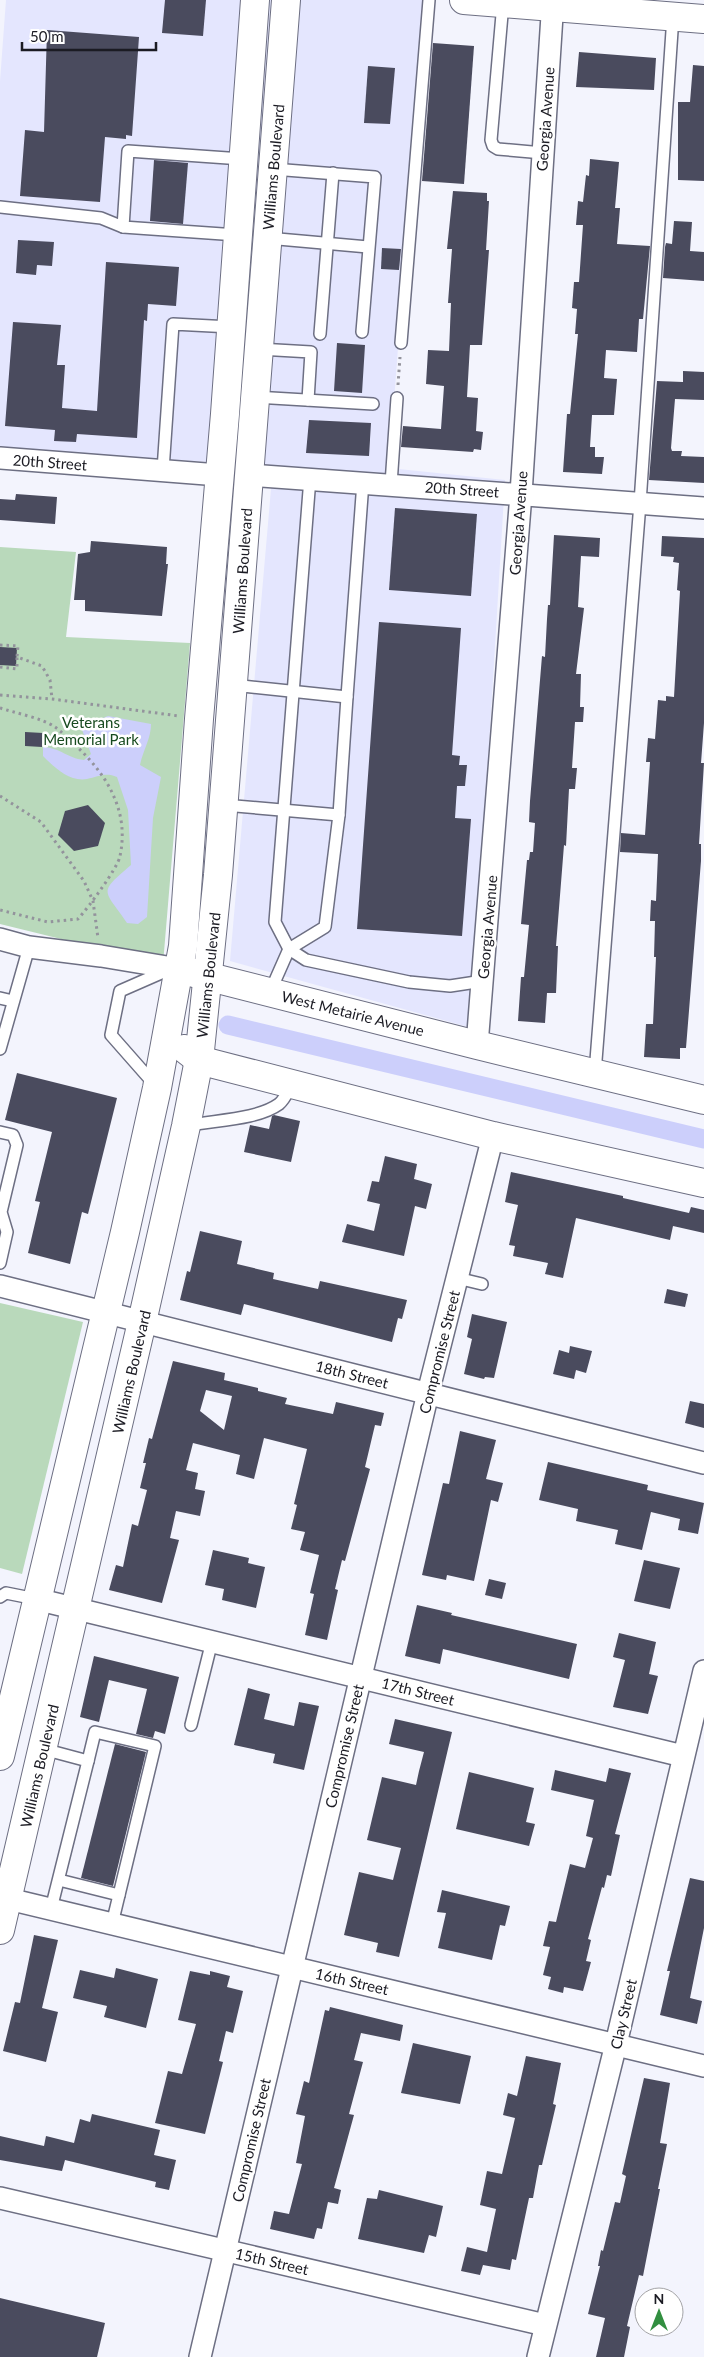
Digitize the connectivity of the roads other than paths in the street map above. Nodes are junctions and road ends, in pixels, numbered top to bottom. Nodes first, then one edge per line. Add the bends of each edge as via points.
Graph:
1 (254, 0) edge
2 (286, 0) edge
3 (429, 0) edge
4 (464, 0) edge
5 (503, 3) junction
6 (553, 3) edge
7 (674, 16) junction
8 (704, 18) edge
9 (543, 153) junction
10 (242, 159) junction
11 (273, 169) junction
12 (333, 174) junction
13 (0, 207) edge
14 (123, 227) junction
15 (237, 235) junction
16 (267, 238) junction
17 (328, 243) junction
18 (368, 247) junction
19 (231, 327) junction
20 (362, 332) dead end
21 (320, 334) dead end
22 (401, 343) road end
23 (259, 349) junction
24 (255, 397) junction
25 (397, 398) road end
26 (308, 400) junction
27 (372, 404) dead end
28 (225, 414) junction
29 (0, 458) edge
30 (163, 470) junction
31 (219, 474) junction
32 (249, 474) junction
33 (310, 478) junction
34 (363, 482) junction
35 (391, 484) junction
36 (521, 494) junction
37 (640, 503) junction
38 (704, 508) edge
39 (242, 563) junction
40 (233, 685) junction
41 (293, 691) junction
42 (347, 697) junction
43 (224, 805) junction
44 (284, 810) junction
45 (339, 815) junction
46 (0, 939) edge
47 (29, 947) junction
48 (289, 949) junction
49 (176, 969) junction
50 (208, 976) junction
51 (483, 981) junction
52 (270, 992) junction
53 (0, 998) edge
54 (13, 1001) junction
55 (170, 1021) junction
56 (477, 1045) junction
57 (0, 1049) edge
58 (199, 1060) junction
59 (595, 1074) junction
60 (292, 1084) junction
61 (157, 1088) junction
62 (704, 1100) edge
63 (186, 1126) junction
64 (0, 1132) edge
65 (493, 1136) junction
66 (704, 1183) edge
67 (128, 1222) junction
68 (163, 1227) junction
69 (0, 1263) edge
70 (458, 1278) junction
71 (482, 1284) dead end
72 (0, 1286) edge
73 (106, 1311) junction
74 (142, 1322) junction
75 (428, 1393) junction
76 (704, 1463) edge
77 (0, 1597) edge
78 (36, 1599) junction
79 (76, 1608) junction
80 (212, 1641) junction
81 (704, 1670) edge
82 (361, 1677) junction
83 (191, 1725) dead end
84 (43, 1750) junction
85 (0, 1756) edge
86 (683, 1756) junction
87 (88, 1761) junction
88 (59, 1880) junction
89 (119, 1895) junction
90 (4, 1898) edge
91 (51, 1909) junction
92 (112, 1924) junction
93 (0, 1930) edge
94 (292, 1967) junction
95 (616, 2044) junction
96 (704, 2066) edge
97 (0, 2198) edge
98 (225, 2250) junction
99 (545, 2326) junction
100 (200, 2357) edge
101 (538, 2357) edge

1 - 10 main road, Williams Boulevard
2 - 11 main road, Williams Boulevard
3 - 22 lane
4 - 5 main road
5 - 6 main road
5 - 9 lane via 491,140 498,149
6 - 7 main road
6 - 9 street, Georgia Avenue
7 - 8 main road
7 - 37 lane
9 - 36 street, Georgia Avenue
10 - 14 lane via 128,151
10 - 15 main road, Williams Boulevard
11 - 12 lane
11 - 16 main road, Williams Boulevard
12 - 17 lane
12 - 18 lane via 375,177
13 - 14 lane via 101,218
14 - 15 lane
15 - 19 main road, Williams Boulevard
16 - 17 lane
16 - 23 main road, Williams Boulevard
17 - 18 lane
17 - 21 lane
18 - 20 lane
19 - 28 main road, Williams Boulevard
19 - 30 lane via 173,324
23 - 24 main road, Williams Boulevard
23 - 26 lane via 311,352
24 - 26 lane
24 - 32 main road, Williams Boulevard
25 - 35 lane
26 - 27 lane
28 - 31 main road, Williams Boulevard
28 - 32 main road via 236,431 238,466
29 - 30 street, 20th Street
30 - 31 street, 20th Street
31 - 39 main road via 228,487 233,504 231,542
31 - 49 main road, Williams Boulevard via 183,946
32 - 33 street, 20th Street
32 - 39 main road, Williams Boulevard
33 - 34 street, 20th Street
33 - 41 lane
34 - 35 street, 20th Street
34 - 42 lane
35 - 36 street, 20th Street
36 - 37 street, 20th Street
36 - 51 street, Georgia Avenue
37 - 38 street, 20th Street
37 - 59 lane
39 - 40 main road, Williams Boulevard
40 - 41 lane
40 - 43 main road, Williams Boulevard
41 - 42 lane
41 - 44 lane
42 - 45 lane
43 - 44 lane
43 - 50 main road, Williams Boulevard
44 - 45 lane
44 - 48 lane via 275,922
45 - 48 lane via 325,927
46 - 47 street, West Metairie Avenue
47 - 49 street, West Metairie Avenue
47 - 54 lane
48 - 51 lane via 306,960 409,982 450,986
48 - 52 lane
49 - 50 main road, West Metairie Avenue
49 - 55 main road, Williams Boulevard
49 - 61 lane via 120,991 111,1035
50 - 52 main road, West Metairie Avenue
50 - 58 main road, Williams Boulevard
51 - 56 street, Georgia Avenue
52 - 56 main road, West Metairie Avenue
53 - 54 lane
54 - 57 lane
55 - 58 main road via 179,1044
55 - 61 main road, Williams Boulevard
56 - 59 main road, West Metairie Avenue
58 - 60 main road
58 - 63 main road, Williams Boulevard
59 - 62 main road, West Metairie Avenue
60 - 63 lane via 279,1104 261,1112
60 - 65 main road
61 - 67 main road, Williams Boulevard
63 - 68 main road, Williams Boulevard
64 - 69 lane via 13,1135 17,1146 1,1212 7,1232
65 - 66 main road
65 - 70 street, Compromise Street
67 - 68 main road via 148,1222
67 - 73 main road, Williams Boulevard
68 - 74 main road, Williams Boulevard
70 - 71 lane
70 - 75 street, Compromise Street
72 - 73 street, 18th Street
73 - 74 street, 18th Street
73 - 78 main road, Williams Boulevard
74 - 75 street, 18th Street
74 - 79 main road, Williams Boulevard
75 - 76 street, 18th Street
75 - 82 street, Compromise Street
77 - 78 lane via 6,1593
78 - 79 street, 17th Street
78 - 85 main road, Williams Boulevard
79 - 80 street, 17th Street
79 - 84 main road, Williams Boulevard
80 - 82 street, 17th Street
80 - 83 lane
81 - 86 street, Clay Street
82 - 86 street, 17th Street
82 - 94 street, Compromise Street
84 - 87 lane
84 - 90 main road, Williams Boulevard
86 - 95 street, Clay Street
87 - 88 lane
87 - 89 lane via 95,1732 155,1746
88 - 89 lane
88 - 91 lane
89 - 92 lane
90 - 91 street, 16th Street
90 - 93 main road, Williams Boulevard
91 - 92 street, 16th Street
92 - 94 street, 16th Street
94 - 95 street, 16th Street
94 - 98 street, Compromise Street
95 - 96 street, 16th Street
95 - 99 street, Clay Street
97 - 98 street, 15th Street
98 - 99 street, 15th Street
98 - 100 street, Compromise Street
99 - 101 street, Clay Street

